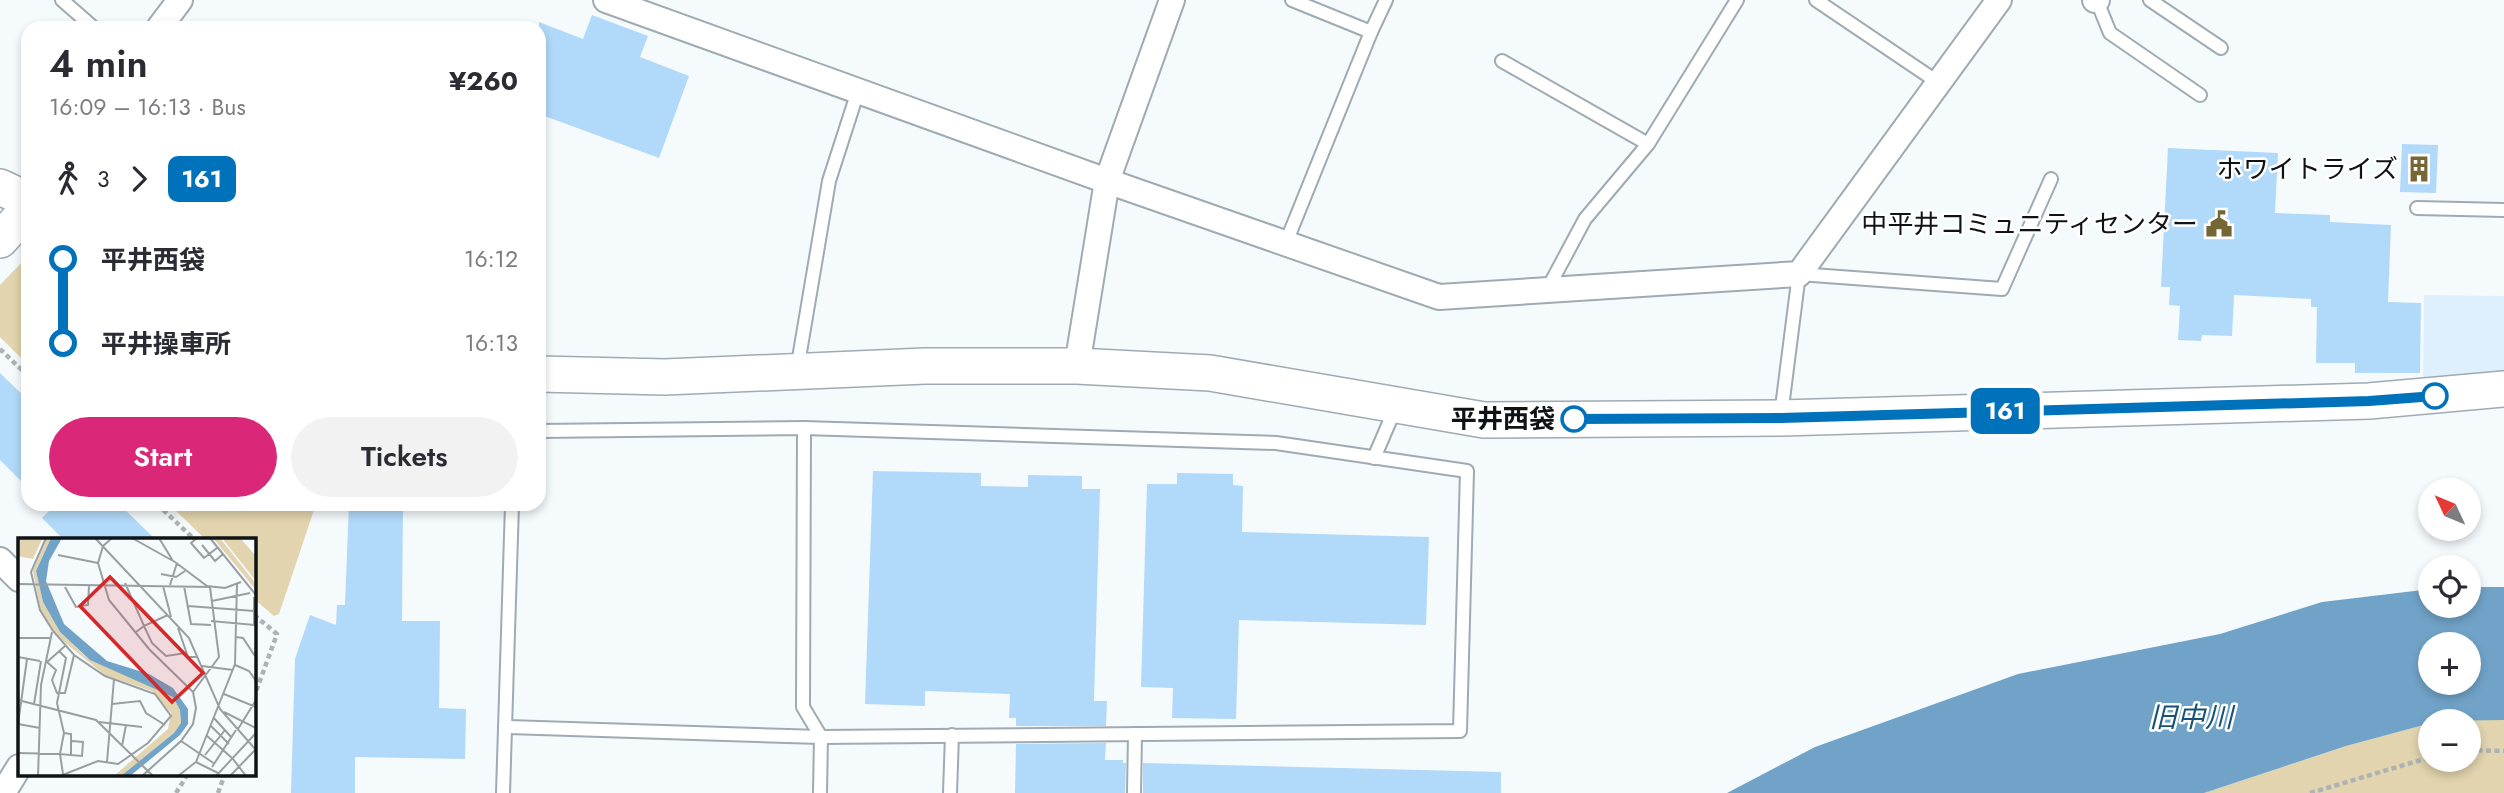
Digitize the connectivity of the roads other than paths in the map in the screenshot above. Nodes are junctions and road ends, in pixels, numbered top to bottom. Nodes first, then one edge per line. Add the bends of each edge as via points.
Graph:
1 (62, 0) edge
2 (180, 0) edge
3 (606, 0) edge
4 (1172, 0) edge
5 (1292, 0) edge
6 (1386, 0) edge
7 (1737, 0) edge
8 (1816, 0) edge
9 (1999, 0) edge
10 (2096, 0) edge
11 (2150, 0) edge
12 (86, 21) edge
13 (164, 21) edge
14 (1371, 32) junction
15 (2221, 48) dead end
16 (1502, 61) dead end
17 (1939, 83) junction
18 (858, 91) junction
19 (2200, 95) dead end
20 (1648, 144) junction
21 (2050, 179) dead end
22 (1107, 181) junction
23 (0, 187) edge
24 (21, 197) edge
25 (2417, 208) dead end
26 (2504, 210) edge
27 (21, 217) edge
28 (0, 240) edge
29 (1285, 245) junction
30 (1799, 274) junction
31 (1547, 289) junction
32 (1077, 366) junction
33 (796, 371) junction
34 (546, 374) edge
35 (2504, 389) edge
36 (1396, 405) junction
37 (1781, 418) junction
38 (804, 428) junction
39 (546, 431) edge
40 (1374, 458) junction
41 (512, 511) edge
42 (0, 560) edge
43 (18, 578) edge
44 (505, 727) junction
45 (1135, 734) junction
46 (952, 735) junction
47 (821, 737) junction
48 (18, 769) edge
49 (2, 793) edge
50 (503, 793) edge
51 (820, 793) edge
52 (950, 793) edge
53 (1134, 793) edge

1 - 12 lane
2 - 13 street
3 - 18 street
4 - 22 street
5 - 14 lane
6 - 14 lane
7 - 20 lane
8 - 17 lane
9 - 17 street
10 - 19 lane via 2110,33
11 - 15 lane
14 - 29 lane
16 - 20 lane
17 - 30 street
18 - 22 street
18 - 33 lane via 829,181
20 - 31 lane via 1585,219
21 - 30 lane via 2001,289
22 - 29 street
22 - 32 street
23 - 24 street
25 - 26 lane
27 - 28 street
29 - 31 street via 1439,298
30 - 31 street
30 - 37 lane
32 - 33 street
32 - 36 street via 1210,373
33 - 34 street via 665,377
35 - 37 street via 2369,401
36 - 37 street via 1484,420
36 - 40 lane
38 - 39 lane
38 - 40 lane via 1276,443
38 - 47 lane via 803,707
40 - 45 lane via 1467,471 1460,731
41 - 44 lane
42 - 43 street
44 - 47 lane
44 - 50 lane
45 - 46 lane
45 - 53 lane
46 - 47 lane
46 - 52 lane
47 - 51 lane
48 - 49 street

